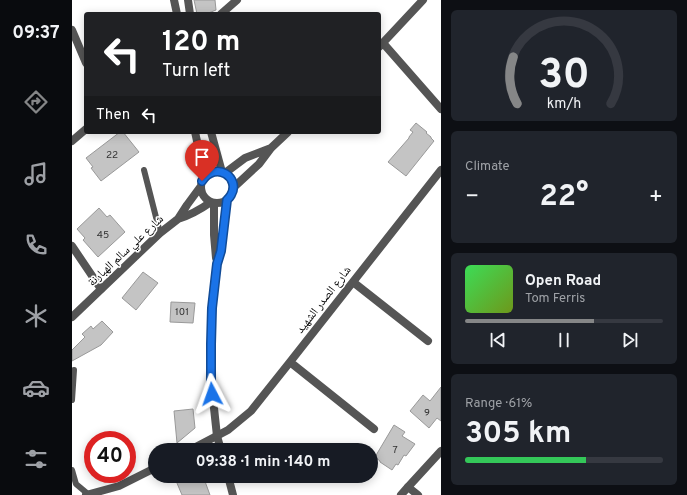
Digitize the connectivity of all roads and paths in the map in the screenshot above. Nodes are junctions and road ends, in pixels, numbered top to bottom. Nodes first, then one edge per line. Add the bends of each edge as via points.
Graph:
1 (174, 0) edge
2 (188, 0) edge
3 (236, 0) edge
4 (424, 0) edge
5 (177, 12) edge
6 (190, 12) edge
7 (223, 12) edge
8 (72, 30) edge
9 (381, 45) edge
10 (84, 58) edge
11 (441, 109) edge
12 (84, 131) edge
13 (195, 134) edge
14 (212, 134) edge
15 (286, 134) edge
16 (72, 141) edge
17 (271, 148) junction
18 (144, 170) dead end
19 (441, 170) edge
20 (223, 173) junction
21 (205, 177) junction
22 (201, 186) junction
23 (233, 188) junction
24 (227, 200) junction
25 (213, 203) junction
26 (178, 219) junction
27 (160, 233) junction
28 (72, 246) edge
29 (217, 264) junction
30 (353, 282) junction
31 (101, 289) junction
32 (72, 317) edge
33 (428, 341) dead end
34 (290, 362) junction
35 (74, 370) dead end
36 (72, 400) edge
37 (374, 429) dead end
38 (217, 436) junction
39 (204, 443) edge
40 (219, 443) edge
41 (441, 451) edge
42 (72, 470) edge
43 (148, 472) edge
44 (230, 483) edge
45 (408, 487) junction
46 (87, 495) edge
47 (233, 495) edge
48 (401, 495) edge
49 (418, 495) edge

1 - 5 street
2 - 6 street
3 - 7 street
4 - 9 street
8 - 10 street
9 - 11 street
12 - 16 street
13 - 21 street
14 - 20 street
15 - 17 street
17 - 20 street via 245,158
17 - 23 street via 259,164
18 - 27 lane
19 - 30 street, شارع الصدر الشهيد
20 - 21 street via 213,172
20 - 23 street via 229,177
21 - 22 street
22 - 25 street via 204,196
22 - 26 street, شارع علي سالم الهبارنة
23 - 24 street via 232,195
24 - 25 street
24 - 29 street
25 - 26 street, شارع علي سالم الهبارنة
25 - 29 street
26 - 27 street, شارع علي سالم الهبارنة
27 - 31 street, شارع علي سالم الهبارنة
28 - 31 street
29 - 38 street via 211,344 211,380
30 - 33 street
30 - 34 street, شارع الصدر الشهيد
31 - 32 street, شارع علي سالم الهبارنة
34 - 37 street
34 - 38 street, شارع الصدر الشهيد via 251,411
35 - 36 lane
38 - 39 street, شارع الصدر الشهيد
38 - 40 street
41 - 45 street
42 - 46 lane via 76,484
43 - 46 street via 119,486
44 - 47 street
45 - 48 street
45 - 49 street

